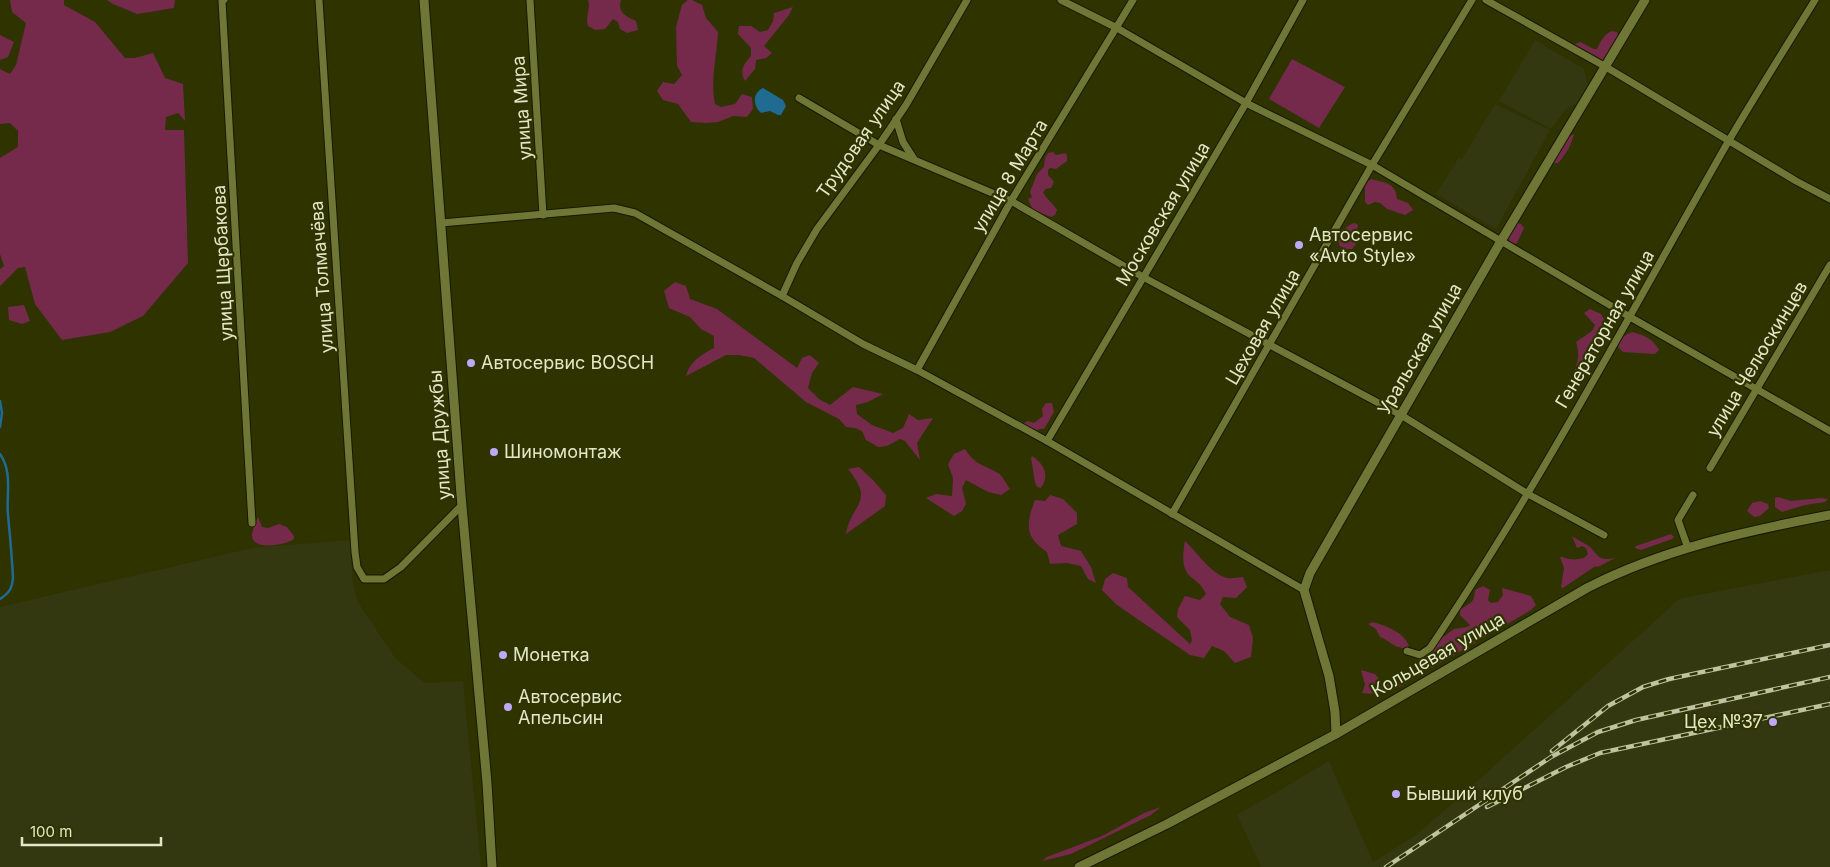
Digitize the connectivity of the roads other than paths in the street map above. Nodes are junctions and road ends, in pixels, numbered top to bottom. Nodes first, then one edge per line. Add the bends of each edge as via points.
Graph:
1 (319, 0) edge
2 (424, 0) edge
3 (530, 0) edge
4 (967, 0) edge
5 (1061, 0) edge
6 (1133, 0) edge
7 (1303, 0) edge
8 (1472, 0) edge
9 (1486, 0) edge
10 (1645, 0) edge
11 (1815, 0) edge
12 (223, 1) edge
13 (1117, 28) junction
14 (1606, 67) junction
15 (799, 98) dead end
16 (1246, 103) junction
17 (896, 119) junction
18 (1730, 140) junction
19 (879, 145) junction
20 (915, 160) junction
21 (1372, 165) junction
22 (1830, 199) edge
23 (1010, 201) junction
24 (544, 215) junction
25 (440, 224) junction
26 (1501, 241) junction
27 (1830, 265) edge
28 (1143, 277) junction
29 (782, 296) junction
30 (1630, 317) junction
31 (1270, 344) junction
32 (917, 370) junction
33 (1757, 388) junction
34 (1401, 415) junction
35 (1830, 431) edge
36 (1047, 441) junction
37 (1710, 468) dead end
38 (1528, 494) junction
39 (1693, 495) dead end
40 (462, 506) junction
41 (1172, 514) junction
42 (1830, 515) edge
43 (252, 523) dead end
44 (1604, 535) dead end
45 (1688, 548) junction
46 (1304, 590) junction
47 (1407, 651) dead end
48 (1336, 734) junction
49 (492, 867) edge
50 (1079, 867) edge

1 - 40 street, улица Толмачёва via 355,552 357,567 364,579 384,578 402,567
2 - 25 street, улица Дружбы
3 - 24 street, улица Мира
4 - 17 street, Трудовая улица
5 - 13 street
6 - 13 street, улица 8 Марта
7 - 16 street, Московская улица
8 - 21 street, Цеховая улица
9 - 14 street
10 - 14 street, Уральская улица
11 - 18 street, Генераторная улица
12 - 43 street, улица Щербакова
13 - 16 street
13 - 23 street, улица 8 Марта
14 - 18 street
14 - 26 street, Уральская улица
15 - 19 street
16 - 21 street
16 - 28 street, Московская улица
17 - 19 street, Трудовая улица
17 - 20 street via 903,142
18 - 22 street
18 - 30 street, Генераторная улица
19 - 20 street
19 - 29 street, Трудовая улица via 817,229
20 - 23 street
21 - 26 street
21 - 31 street, Цеховая улица
23 - 28 street
23 - 32 street, улица 8 Марта
24 - 25 street
24 - 29 street via 614,208 635,213
25 - 40 street, улица Дружбы
26 - 30 street
26 - 34 street, Уральская улица
27 - 33 street, улица Челюскинцев
28 - 31 street
28 - 36 street, Московская улица
29 - 32 street via 863,344
30 - 33 street
30 - 38 street, Генераторная улица
31 - 34 street
31 - 41 street, Цеховая улица
32 - 36 street
33 - 35 street
33 - 37 street, улица Челюскинцев
34 - 38 street
34 - 46 street, Уральская улица via 1310,573
36 - 41 street
38 - 44 street
38 - 47 street, Генераторная улица via 1430,648 1420,655
39 - 45 street via 1678,520
40 - 49 street, улица Дружбы
41 - 46 street
42 - 45 street, Кольцевая улица via 1733,534
45 - 48 street, Кольцевая улица via 1621,571 1587,588
46 - 48 street via 1329,676
48 - 50 street, Кольцевая улица via 1160,828

